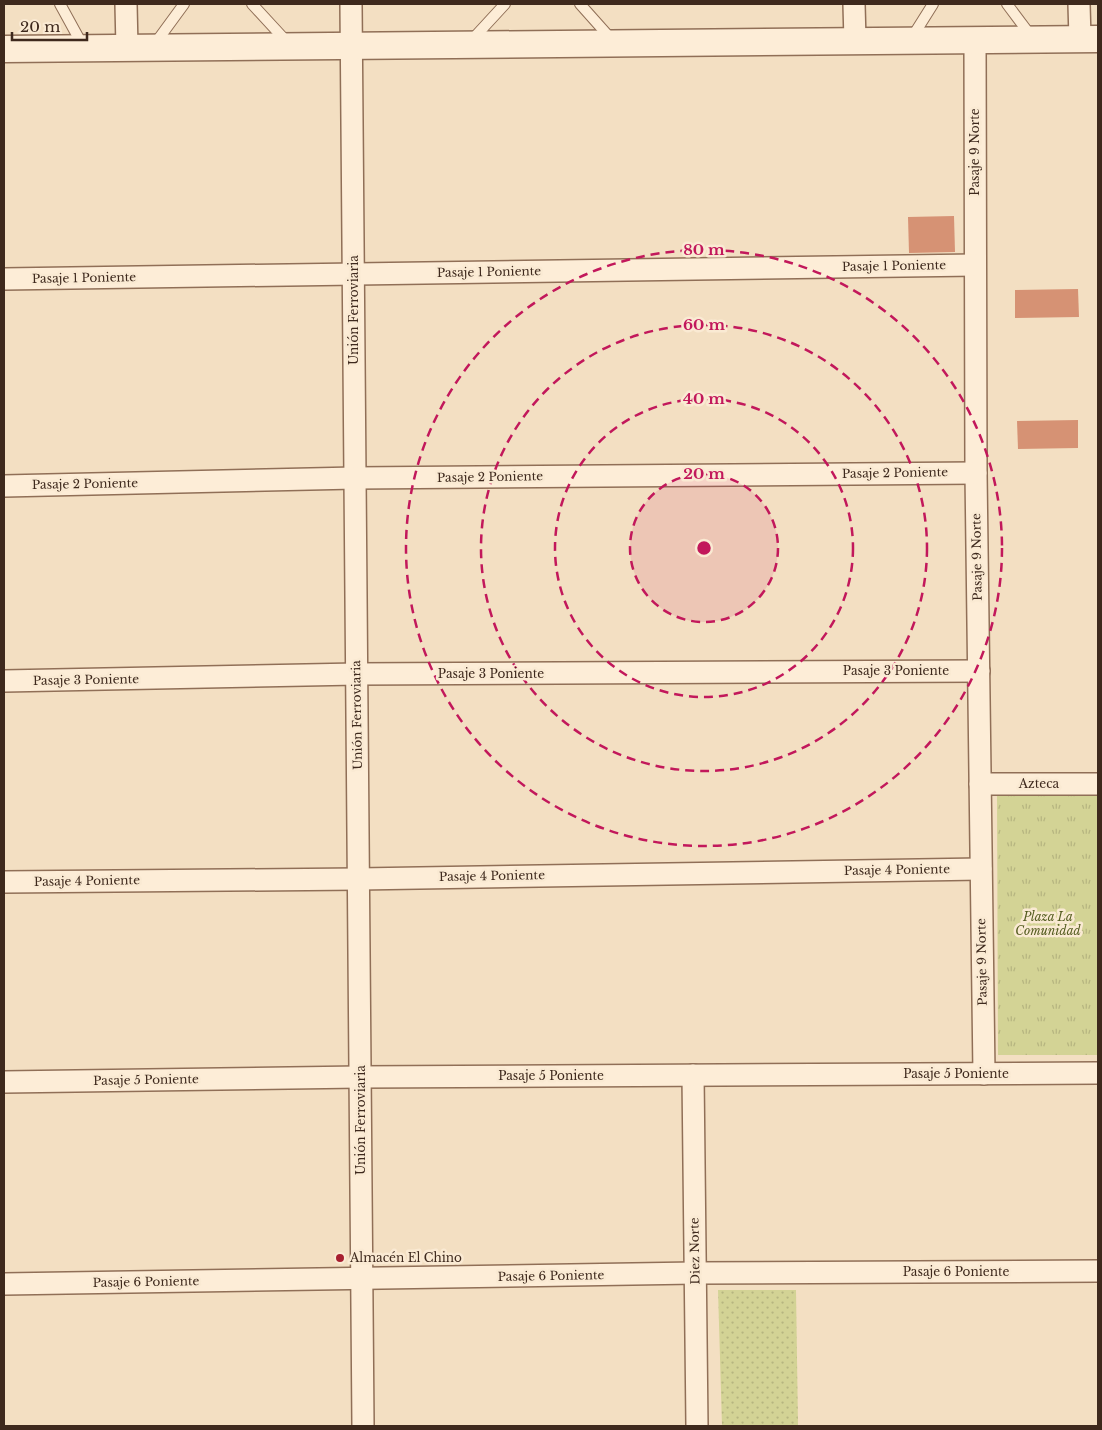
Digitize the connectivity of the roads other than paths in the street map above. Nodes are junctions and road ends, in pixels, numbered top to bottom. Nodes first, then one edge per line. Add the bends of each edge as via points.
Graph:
1 (60, 4) edge
2 (126, 4) edge
3 (184, 4) edge
4 (252, 4) edge
5 (351, 4) edge
6 (505, 4) edge
7 (580, 4) edge
8 (854, 4) edge
9 (933, 4) edge
10 (1007, 4) edge
11 (1079, 4) edge
12 (1033, 39) junction
13 (1089, 39) edge
14 (910, 40) junction
15 (975, 40) junction
16 (855, 41) junction
17 (615, 43) junction
18 (467, 45) junction
19 (291, 46) junction
20 (352, 46) junction
21 (127, 48) junction
22 (152, 48) junction
23 (4, 49) edge
24 (84, 49) junction
25 (975, 265) junction
26 (354, 274) junction
27 (4, 279) edge
28 (976, 473) junction
29 (355, 478) junction
30 (4, 486) edge
31 (979, 671) junction
32 (357, 674) junction
33 (4, 681) edge
34 (980, 784) junction
35 (1098, 784) edge
36 (981, 869) junction
37 (359, 878) junction
38 (4, 882) edge
39 (1098, 1073) edge
40 (984, 1074) junction
41 (692, 1075) junction
42 (360, 1077) junction
43 (4, 1082) edge
44 (1098, 1271) edge
45 (695, 1273) junction
46 (362, 1279) junction
47 (4, 1284) edge
48 (363, 1426) edge
49 (697, 1426) edge

1 - 24 lane
2 - 21 street
3 - 22 lane
4 - 19 lane
5 - 20 street, Unión Ferroviaria
6 - 18 lane
7 - 17 lane
8 - 16 street
9 - 14 lane
10 - 12 lane
11 - 13 street
12 - 13 street
12 - 15 street
14 - 15 street
14 - 16 street
15 - 25 street, Pasaje 9 Norte
16 - 17 street
17 - 18 street
18 - 20 street
19 - 20 street
19 - 22 street
20 - 26 street, Unión Ferroviaria
21 - 22 street
21 - 24 street
23 - 24 street
25 - 26 street, Pasaje 1 Poniente
25 - 28 street, Pasaje 9 Norte
26 - 27 street, Pasaje 1 Poniente
26 - 29 street, Unión Ferroviaria
28 - 29 street, Pasaje 2 Poniente
28 - 31 street, Pasaje 9 Norte
29 - 30 street, Pasaje 2 Poniente
29 - 32 street, Unión Ferroviaria
31 - 32 street, Pasaje 3 Poniente
31 - 34 street, Pasaje 9 Norte
32 - 33 street, Pasaje 3 Poniente
32 - 37 street, Unión Ferroviaria
34 - 35 street, Azteca
34 - 36 street, Pasaje 9 Norte
36 - 37 street, Pasaje 4 Poniente
36 - 40 street, Pasaje 9 Norte
37 - 38 street, Pasaje 4 Poniente
37 - 42 street, Unión Ferroviaria
39 - 40 street, Pasaje 5 Poniente
40 - 41 street, Pasaje 5 Poniente
41 - 42 street, Pasaje 5 Poniente
41 - 45 street, Diez Norte
42 - 43 street, Pasaje 5 Poniente
42 - 46 street, Unión Ferroviaria
44 - 45 street, Pasaje 6 Poniente
45 - 46 street, Pasaje 6 Poniente
45 - 49 street, Diez Norte
46 - 47 street, Pasaje 6 Poniente
46 - 48 street, Unión Ferroviaria

